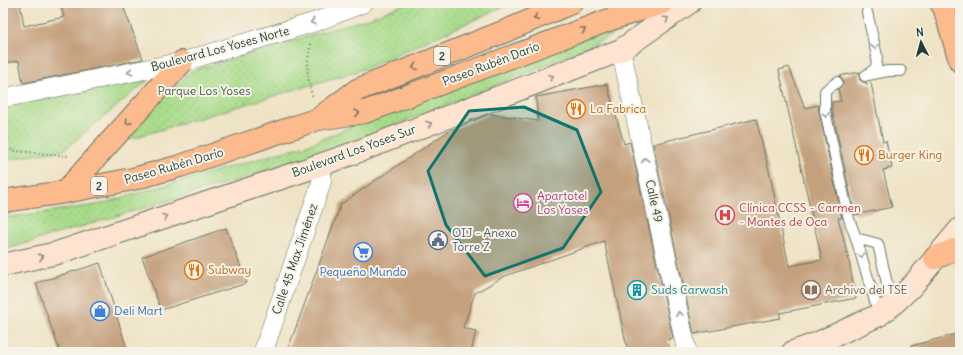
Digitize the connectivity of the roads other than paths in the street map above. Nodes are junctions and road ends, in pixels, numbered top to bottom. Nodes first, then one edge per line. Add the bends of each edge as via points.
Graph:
1 (363, 3) edge
2 (572, 3) edge
3 (662, 3) edge
4 (689, 3) edge
5 (941, 3) edge
6 (867, 12) dead end
7 (621, 50) junction
8 (960, 61) edge
9 (182, 62) junction
10 (901, 71) dead end
11 (837, 82) dead end
12 (3, 98) edge
13 (318, 119) junction
14 (320, 165) junction
15 (65, 192) junction
16 (3, 201) edge
17 (960, 229) edge
18 (856, 238) junction
19 (960, 250) edge
20 (935, 258) junction
21 (3, 265) edge
22 (886, 310) junction
23 (263, 352) edge
24 (687, 352) edge
25 (793, 352) edge

1 -> 9 street, Boulevard Los Yoses Norte via 318,21
2 -> 13 highway, Paseo Rubén Darío / 2 via 357,90
13 -> 3 highway, Paseo Rubén Darío / 2 via 365,112 614,18
7 -> 4 street, Boulevard Los Yoses Sur
5 - 8 highway
6 -> 10 lane via 877,56 876,68 864,76
14 -> 7 street, Boulevard Los Yoses Sur
24 -> 7 street, Calle 49
9 -> 12 street, Boulevard Los Yoses Norte
9 -> 15 highway
11 -> 18 lane via 825,91 825,111
13 - 15 highway, Paseo Rubén Darío / 2 via 180,166 133,179
21 -> 14 street, Boulevard Los Yoses Sur via 57,253
14 - 23 street, Calle 45 Max Jiménez via 321,184
15 - 16 highway, Paseo Rubén Darío / 2
17 - 20 street
18 -> 22 lane
18 - 22 lane via 878,244
19 - 20 highway
20 - 22 street via 912,286
22 - 25 street via 818,343

